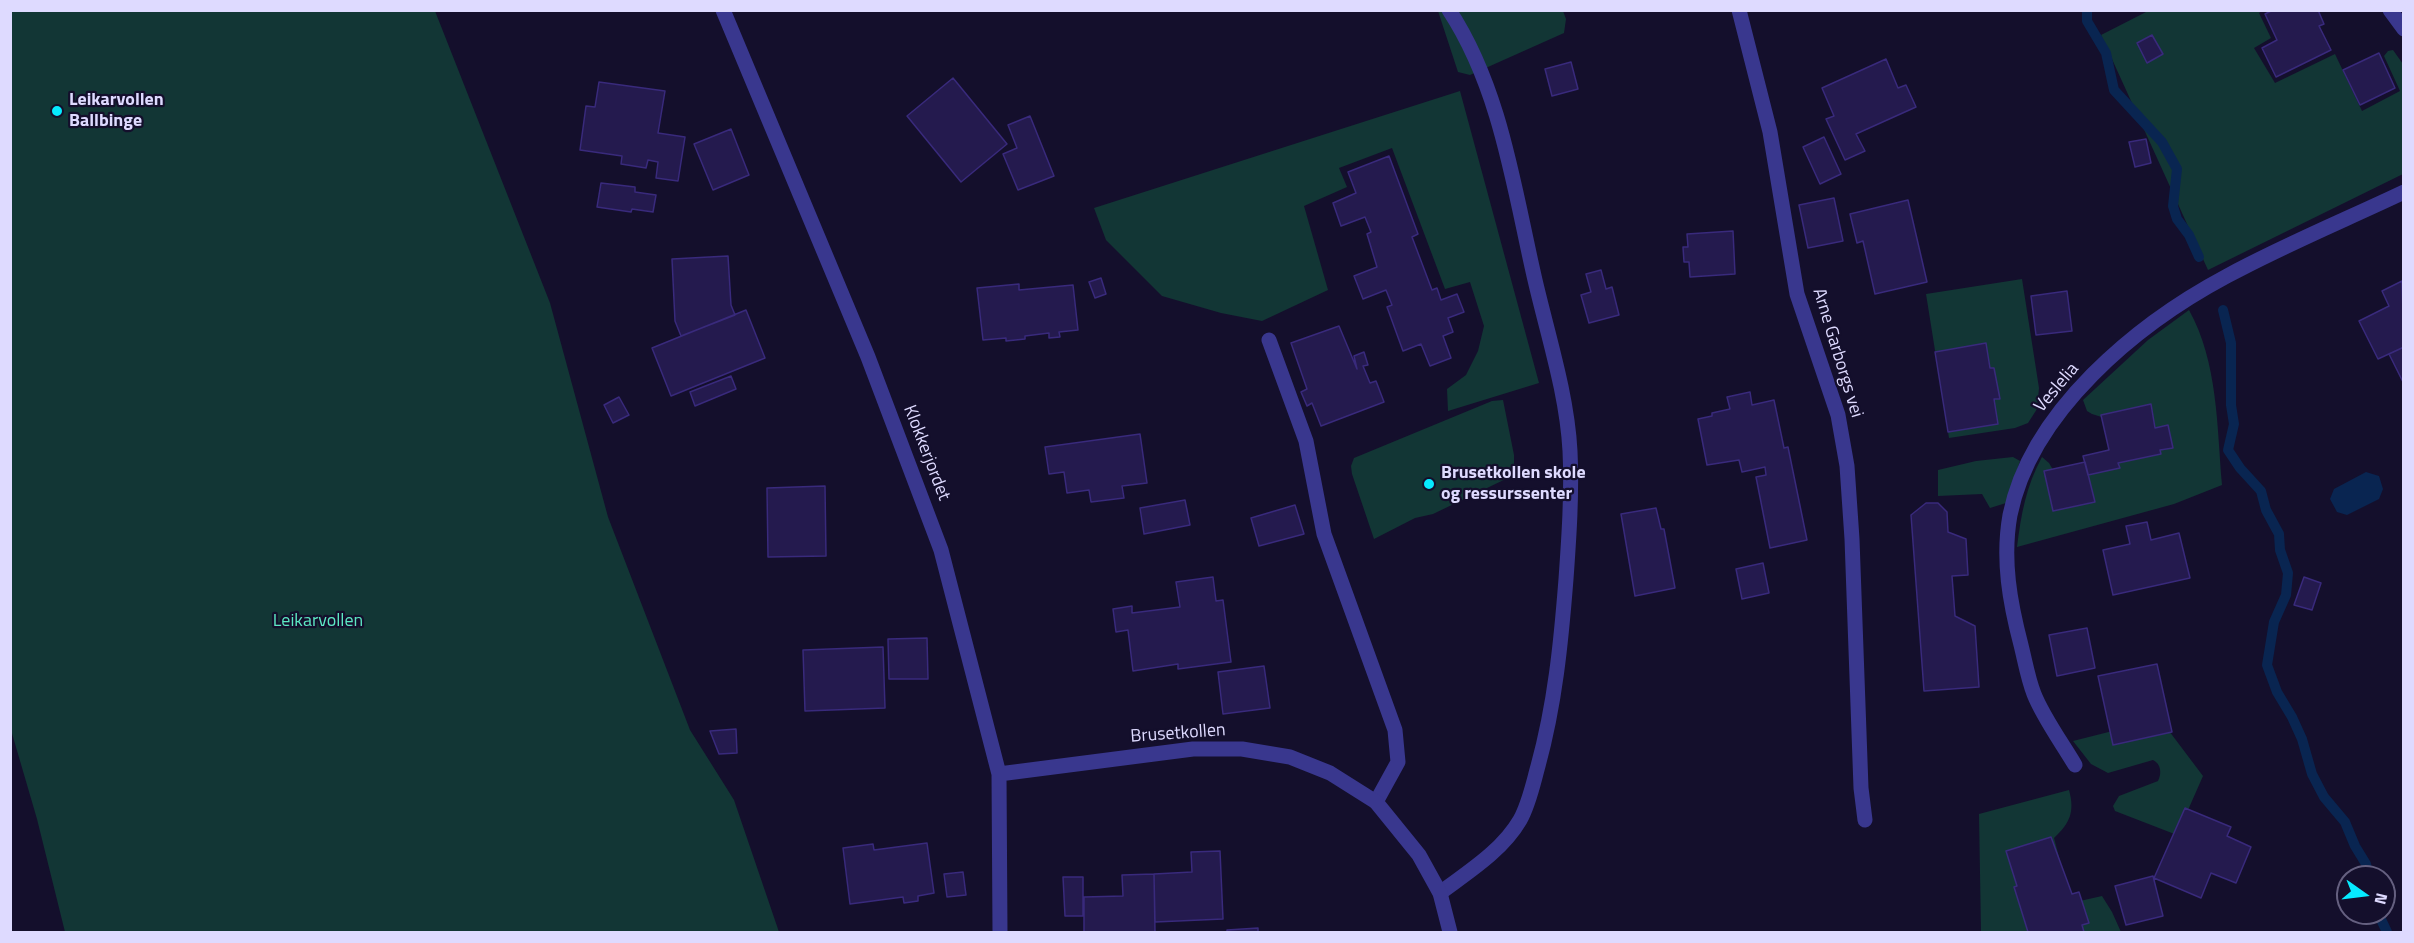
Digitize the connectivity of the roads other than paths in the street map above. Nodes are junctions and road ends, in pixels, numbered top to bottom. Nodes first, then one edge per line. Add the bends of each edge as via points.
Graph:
1 (723, 10) edge
2 (1449, 10) edge
3 (1739, 10) edge
4 (2390, 10) edge
5 (2403, 29) edge
6 (2403, 192) edge
7 (1269, 340) dead end
8 (2075, 765) dead end
9 (999, 774) junction
10 (1376, 802) junction
11 (1865, 820) dead end
12 (1440, 893) junction
13 (1000, 933) edge
14 (1450, 933) edge

1 - 9 street, Klokkerjordet via 868,357 937,537
2 - 12 street via 1481,72 1496,113 1556,368 1570,451 1570,530 1560,654 1548,730 1528,801 1504,841
3 - 11 street, Arne Garborgs vei via 1770,132 1797,294 1838,415 1847,466
4 - 5 street
6 - 8 street, Veslelia via 2226,276 2153,323 2085,381 2038,442 2010,515 2008,591 2034,695
7 - 10 street via 1306,441 1324,534 1395,730 1398,762
9 - 10 street, Brusetkollen via 1192,749 1242,749 1290,757 1330,773
9 - 13 street, Klokkerjordet
10 - 12 street, Brusetkollen via 1419,855
12 - 14 street, Brusetkollen

